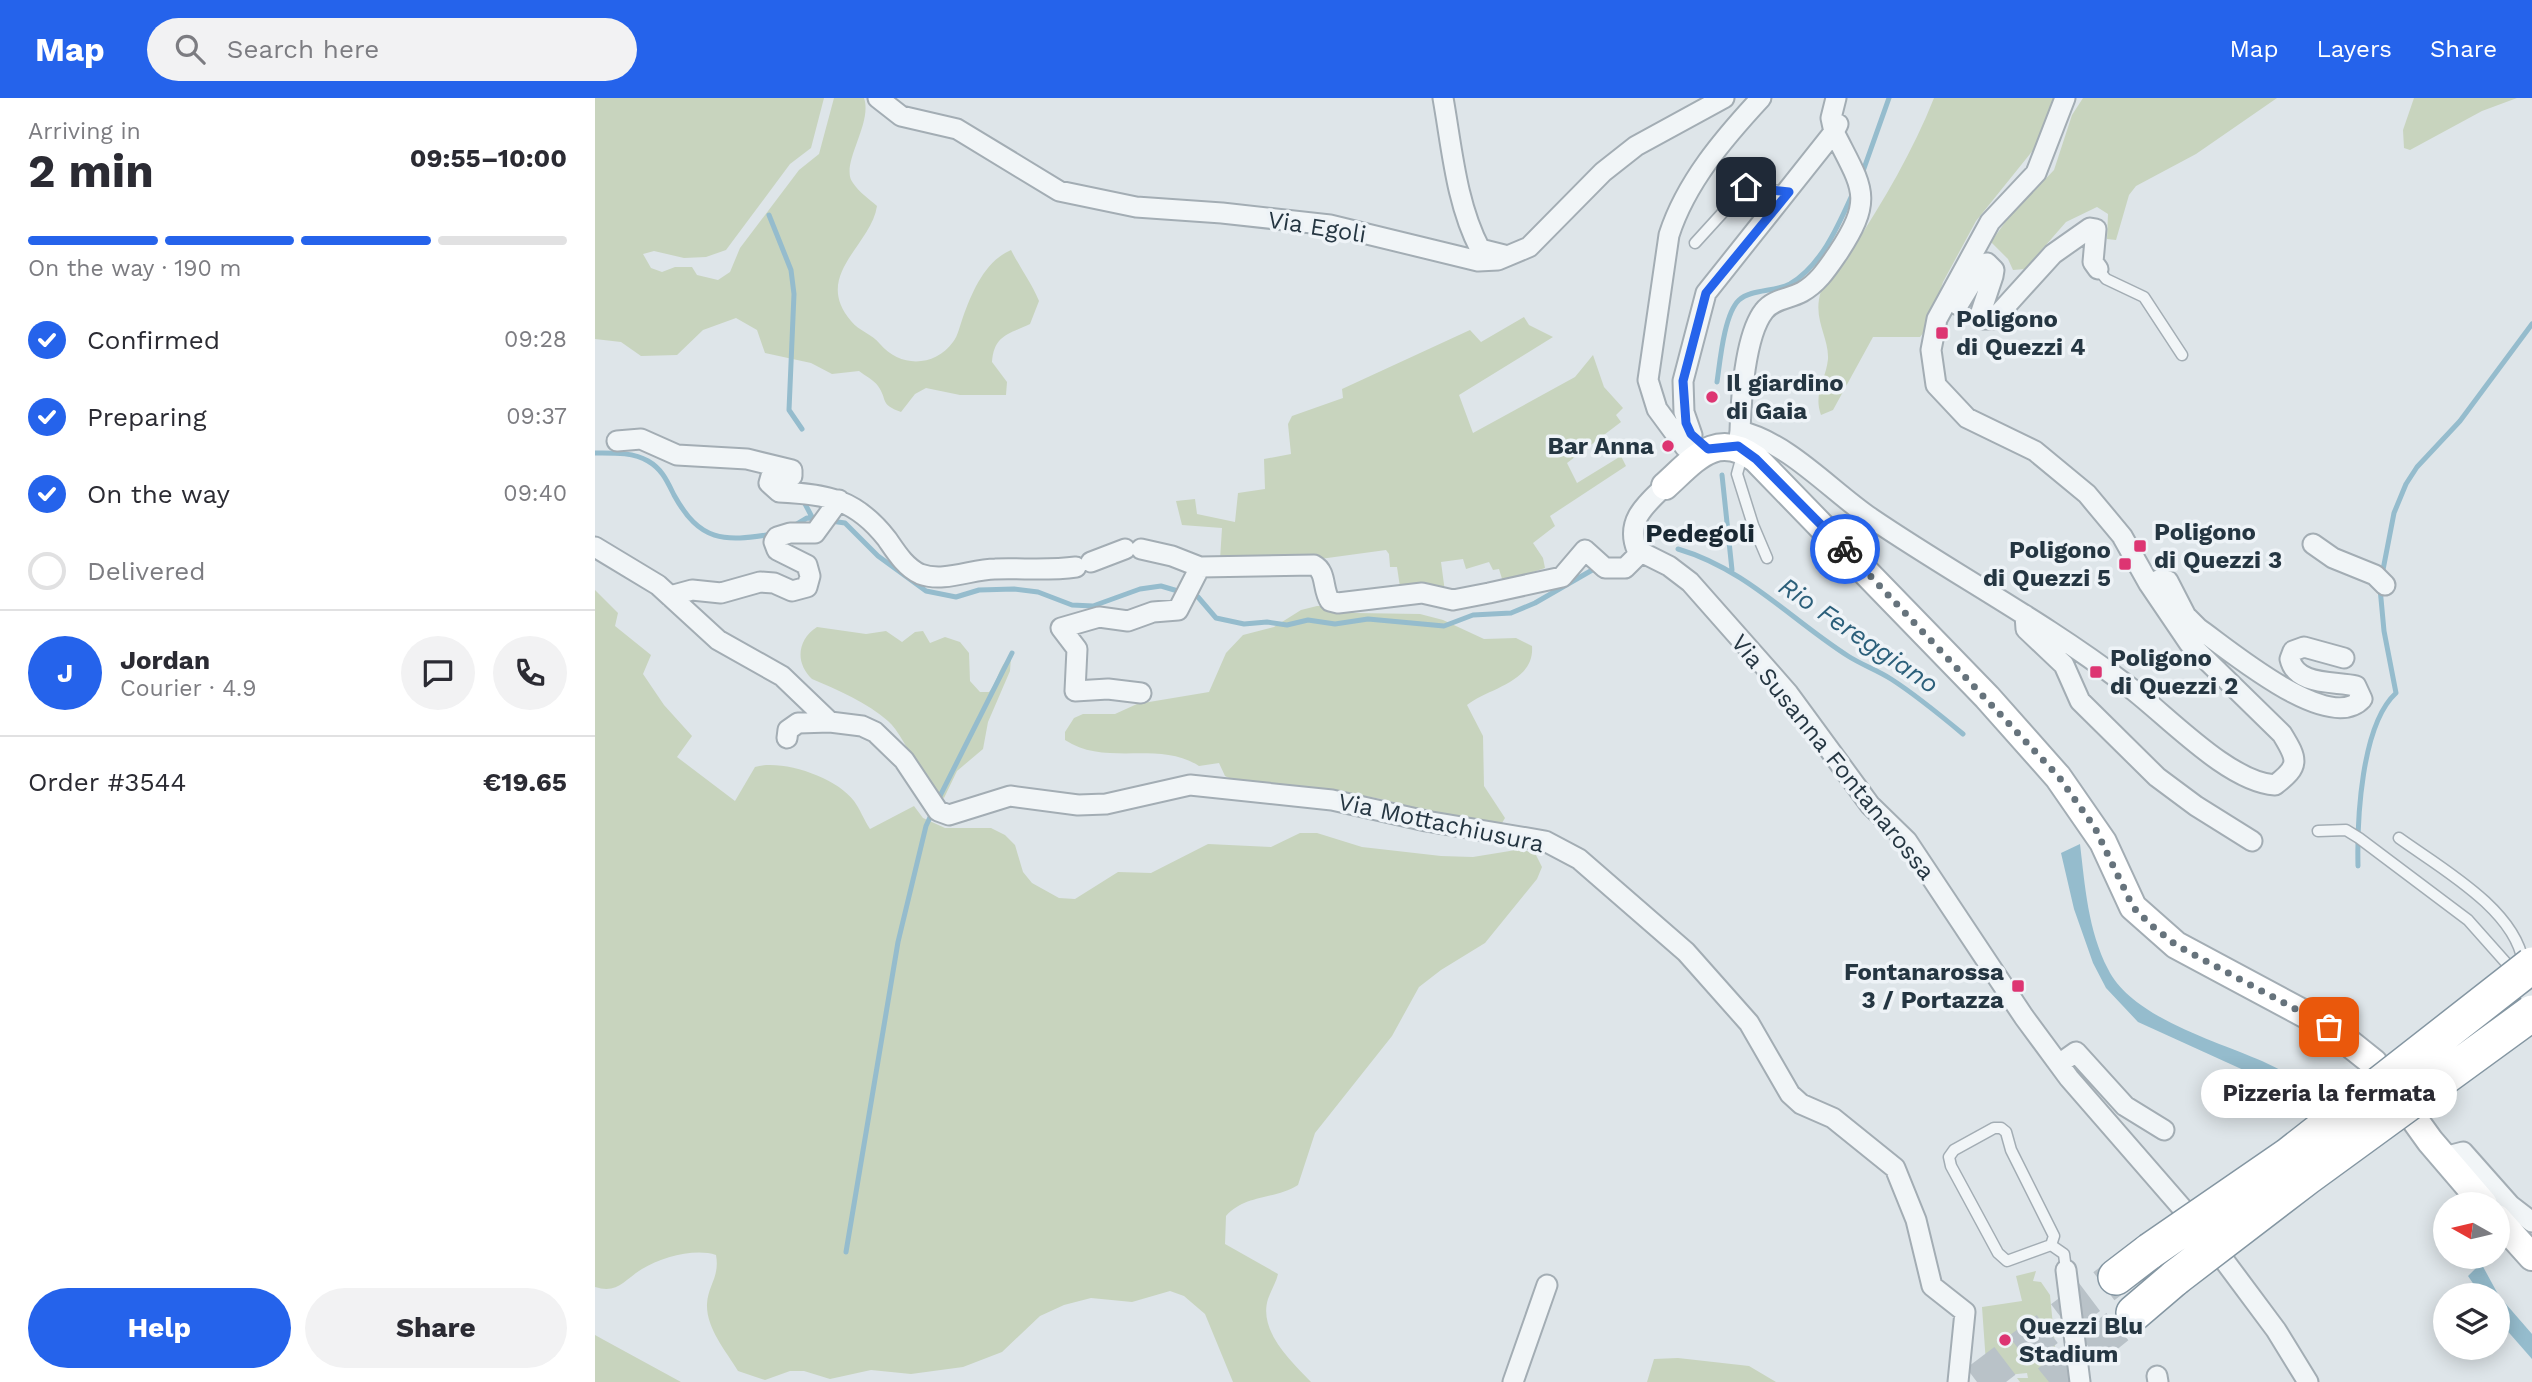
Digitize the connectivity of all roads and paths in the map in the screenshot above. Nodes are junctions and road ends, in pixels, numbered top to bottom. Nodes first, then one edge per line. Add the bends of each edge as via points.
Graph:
1 (878, 98) edge
2 (1443, 98) edge
3 (1724, 98) edge
4 (1761, 98) edge
5 (2065, 98) edge
6 (1843, 102) edge
7 (1837, 138) junction
8 (1789, 192) junction
9 (1695, 243) dead end
10 (1511, 256) junction
11 (2098, 269) joint
12 (1937, 319) junction
13 (2182, 355) dead end
14 (1686, 423) junction
15 (617, 441) dead end
16 (1740, 442) junction
17 (1708, 449) junction
18 (1665, 485) joint
19 (839, 500) junction
20 (2313, 544) dead end
21 (595, 547) edge
22 (1639, 554) junction
23 (1767, 558) dead end
24 (1196, 574) junction
25 (2381, 582) dead end
26 (2149, 584) junction
27 (670, 596) junction
28 (2025, 615) junction
29 (2344, 658) dead end
30 (1141, 693) dead end
31 (830, 722) junction
32 (787, 738) dead end
33 (2318, 831) dead end
34 (2399, 838) dead end
35 (2252, 841) dead end
36 (2530, 971) edge
37 (2532, 1013) edge
38 (2059, 1063) junction
39 (2164, 1130) dead end
40 (2444, 1157) junction
41 (2474, 1192) edge
42 (2532, 1222) edge
43 (2510, 1232) edge
44 (2051, 1245) junction
45 (2532, 1257) edge
46 (2066, 1270) joint
47 (2116, 1277) tunnel mouth
48 (1547, 1285) dead end
49 (2134, 1313) tunnel mouth
50 (1961, 1379) edge
51 (1513, 1382) edge
52 (2080, 1382) edge
53 (2308, 1382) edge

1 - 10 street, Via Egoli via 901,116 957,130 1059,191 1136,207 1330,225 1478,261
2 - 10 street via 1471,232 1480,248
3 - 10 street, Via Egoli via 1636,146 1603,172 1529,247
4 - 14 street via 1711,156 1674,217 1669,235 1648,380 1657,410 1685,447
5 - 12 street via 2036,173 1990,222
6 - 7 street via 1831,118
7 - 8 street
7 - 16 street via 1862,191 1857,224 1822,277 1802,292 1771,304 1756,323
8 - 9 lane via 1746,187
8 - 14 street via 1706,293 1683,381
11 - 12 street via 2093,262 2098,234 2090,228 2053,254 1994,319 1983,319 1981,312 1994,270 1987,263 1949,319
11 - 13 lane via 2106,279 2144,297
12 - 26 street via 1931,368 1936,385 1950,404 1967,418 2035,451 2087,494 2122,536
14 - 17 street
15 - 19 street via 641,439 677,455 747,459 792,470 792,476 771,475 769,483 779,492
16 - 17 street
16 - 23 lane via 1737,474
16 - 28 street via 1755,434 1899,537
16 - 40 street via 2059,777 2103,842 2133,907 2176,945 2329,1027 2361,1051
17 - 18 street
18 - 22 street via 1634,523 1633,541
19 - 24 street via 856,507 901,559 920,573 1052,571 1133,550 1172,556
19 - 27 street via 815,533 790,533 774,542 778,550 807,565 809,582 801,590 760,582 721,593 692,590
20 - 25 street
21 - 27 street
22 - 24 street via 1625,568 1605,568 1584,550 1562,577 1453,600 1422,593 1330,601 1320,568 1304,562
22 - 38 street, Via Susanna Fontanarossa via 1669,566 1690,582 1788,693 1870,804 1907,841
24 - 30 street via 1178,610 1172,613 1153,612 1128,621 1099,617 1061,628 1077,649 1075,691
26 - 28 street via 2189,643 2282,734 2295,763 2292,772 2275,785 2259,784 2231,769 2125,684
26 - 29 street via 2168,581 2186,616 2198,628 2304,699 2340,709 2362,699 2356,686 2323,683 2295,671 2290,659 2293,651 2304,647
27 - 31 street via 706,631 782,676
28 - 35 street via 2026,629 2064,666 2080,701 2157,777
31 - 32 street, Via Mottachiusura via 798,723 788,730
31 - 50 street, Via Mottachiusura via 875,732 904,760 938,811 949,815 1010,796 1106,804 1190,785 1332,800 1545,841 1579,859 1686,952 1749,1023 1790,1094 1833,1118 1895,1168 1916,1220 1932,1286 1965,1312
33 - 36 lane via 2346,830 2359,838 2468,920 2508,965
34 - 36 lane via 2493,910
36 - 47 highway, bridge via 2288,1156
37 - 49 highway, bridge via 2307,1177
38 - 39 street via 2076,1052 2125,1106
38 - 53 street, Via Susanna Fontanarossa via 2203,1232 2276,1330
40 - 41 street
40 - 42 street via 2463,1152 2510,1205
43 - 45 street
44 - 44 lane via 2051,1227 2006,1132 1994,1128 1954,1150 1949,1157 1951,1166 1998,1253 2007,1261
44 - 46 lane via 2064,1254
46 - 52 street
48 - 51 street

